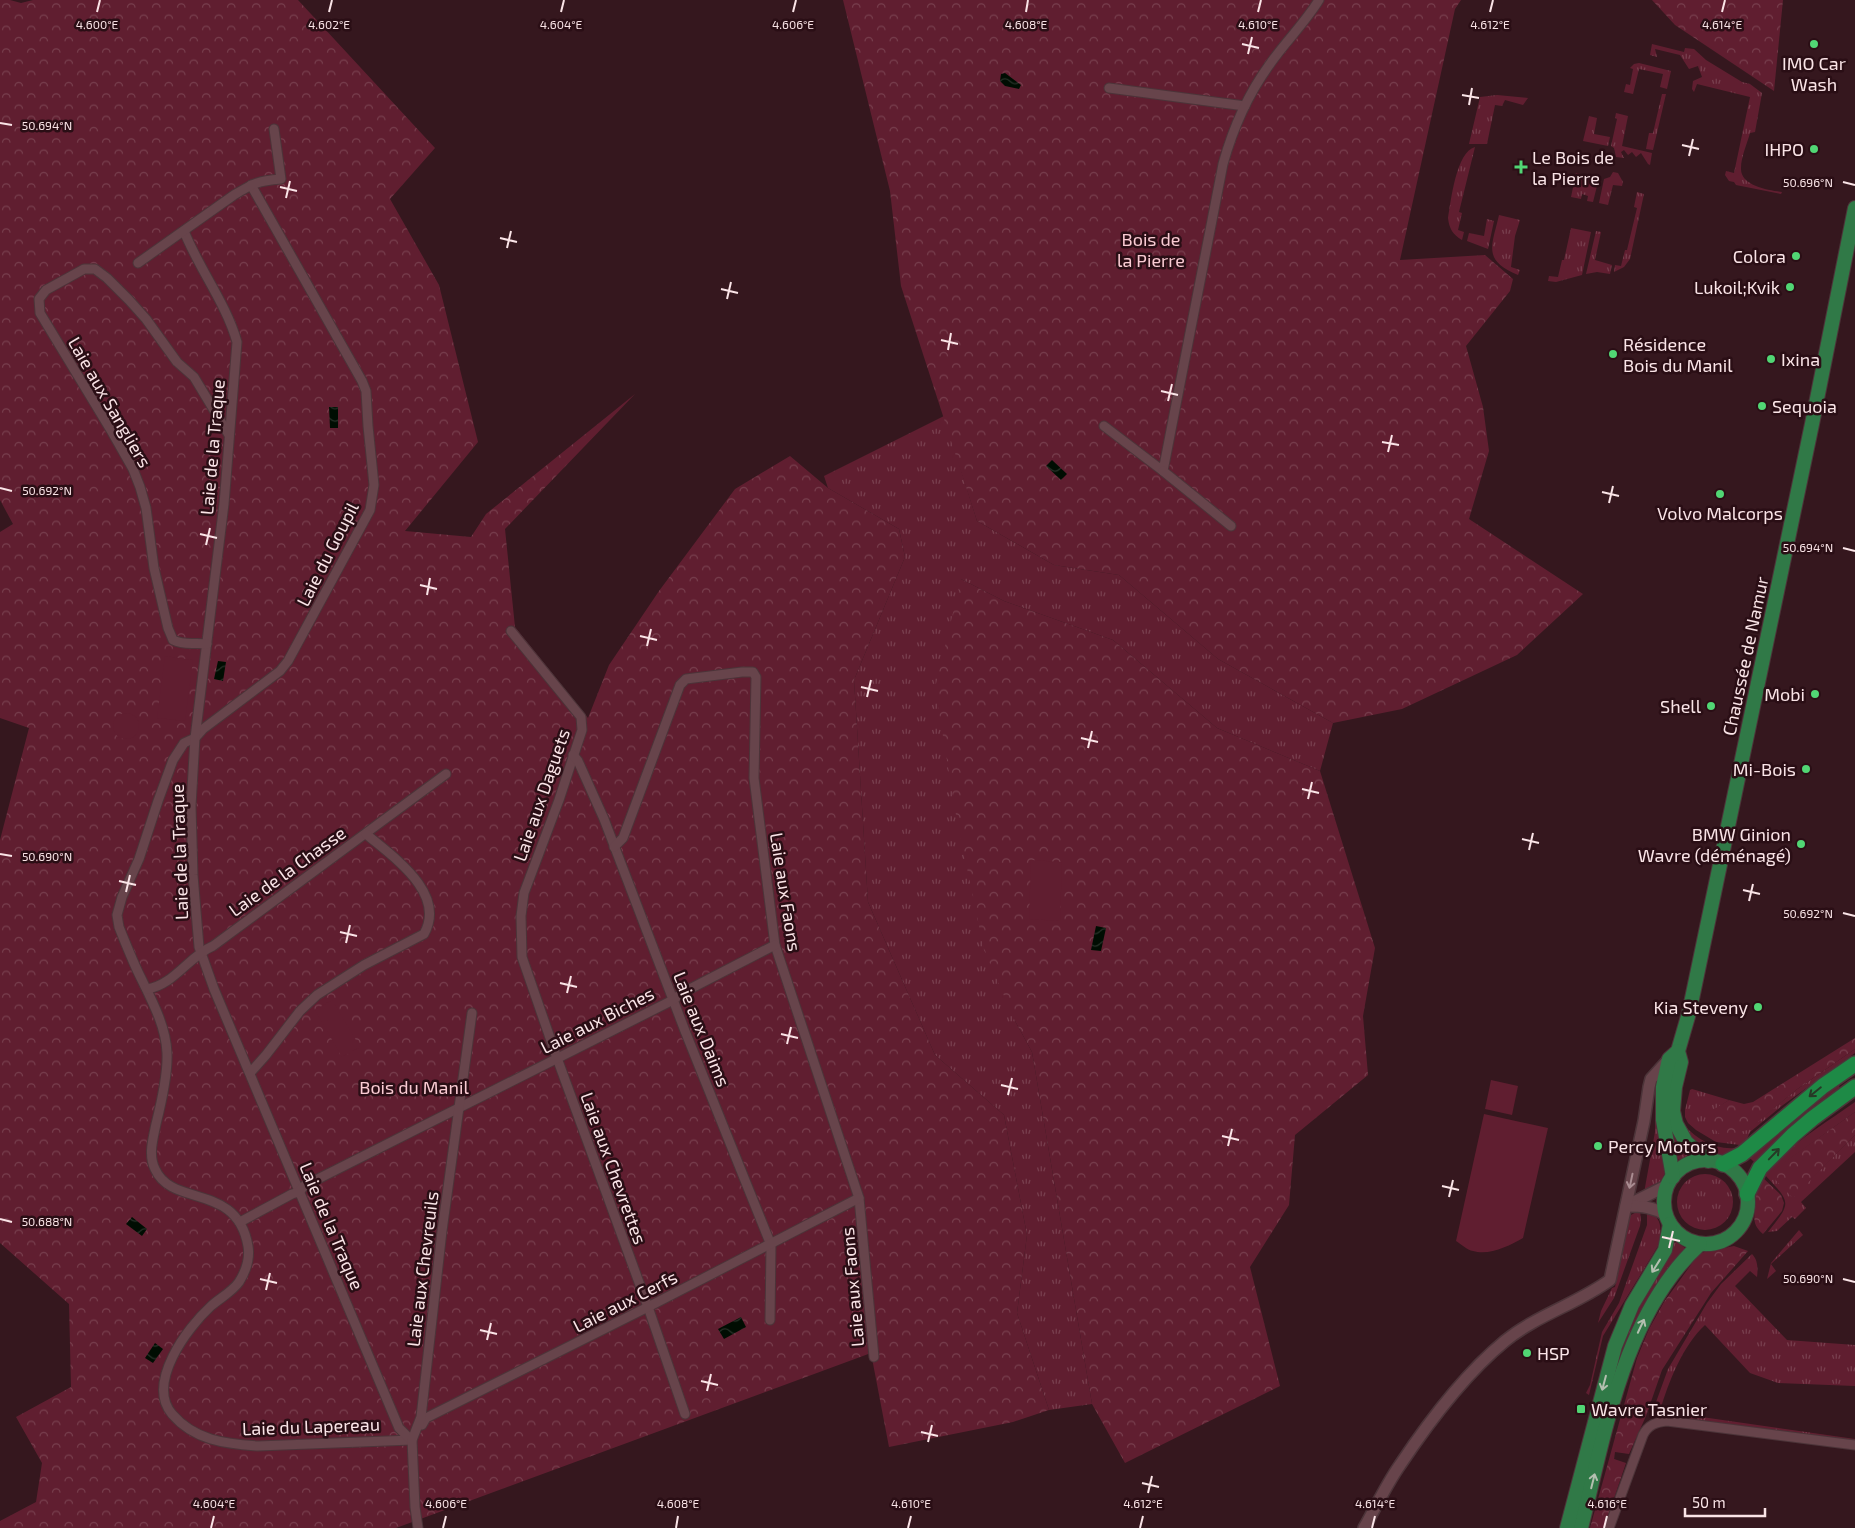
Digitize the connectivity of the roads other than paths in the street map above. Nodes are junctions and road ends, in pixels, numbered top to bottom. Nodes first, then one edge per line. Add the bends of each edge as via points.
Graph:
1 (1318, 0) edge
2 (1109, 88) dead end
3 (1245, 106) junction
4 (274, 129) dead end
5 (251, 185) junction
6 (1855, 208) edge
7 (184, 231) junction
8 (138, 263) dead end
9 (1104, 426) dead end
10 (230, 435) junction
11 (1163, 472) junction
12 (1231, 526) dead end
13 (511, 631) dead end
14 (207, 644) junction
15 (195, 738) junction
16 (573, 755) junction
17 (446, 774) dead end
18 (366, 834) junction
19 (614, 847) junction
20 (520, 932) joint
21 (775, 945) junction
22 (201, 951) junction
23 (147, 989) junction
24 (673, 1000) junction
25 (472, 1013) dead end
26 (1674, 1055) junction
27 (557, 1058) junction
28 (1855, 1064) edge
29 (250, 1073) junction
30 (1855, 1087) edge
31 (460, 1108) junction
32 (1708, 1161) junction
33 (1723, 1164) junction
34 (1670, 1181) junction
35 (299, 1192) junction
36 (1747, 1194) junction
37 (860, 1198) junction
38 (1626, 1206) junction
39 (1668, 1220) junction
40 (240, 1222) junction
41 (1700, 1244) junction
42 (771, 1245) junction
43 (648, 1307) junction
44 (770, 1320) dead end
45 (874, 1357) dead end
46 (685, 1414) dead end
47 (412, 1440) junction
48 (1855, 1445) edge
49 (418, 1528) edge
50 (1364, 1528) edge
51 (1568, 1528) edge
52 (1581, 1528) edge
53 (1609, 1528) edge

1 - 3 street via 1268,66
2 - 3 street
3 - 11 street via 1222,164
4 - 5 street via 280,179
5 - 7 street
5 - 15 street, Laie du Goupil via 362,381 366,391 374,485 370,510 288,661 280,671
6 - 26 main road, Chaussée de Namur via 1692,996
7 - 8 street
7 - 10 street, Laie de la Traque via 237,342
9 - 11 street
10 - 14 street, Laie de la Traque
10 - 14 street, Laie aux Sangliers via 194,378 107,278 92,268 84,269 41,294 38,305 42,318 112,432 140,487 154,568 173,640 183,645
11 - 12 street
13 - 16 street, Laie aux Daguets via 581,717 582,730
14 - 15 street, Laie de la Traque
15 - 22 street, Laie de la Traque via 191,842
15 - 23 street, Laie du Lapereau via 184,743 173,760 117,915 119,927
16 - 19 street, Laie aux Daims
16 - 20 street, Laie aux Daguets via 524,893
17 - 18 street, Laie de la Chasse
18 - 22 street, Laie de la Chasse via 213,946
18 - 29 street via 416,878 428,902 428,927 424,934 364,965 317,995
19 - 21 street, Laie aux Faons via 623,838 680,685 686,679 753,672 756,678 754,778
19 - 24 street, Laie aux Daims
20 - 27 street, Laie aux Chevrettes via 522,957
21 - 24 street, Laie aux Biches
21 - 37 street, Laie aux Faons
22 - 23 street, Laie de la Chasse via 176,974 156,988
22 - 29 street, Laie de la Traque
23 - 40 street, Laie du Lapereau via 167,1051 152,1148 154,1168 170,1185 215,1201
24 - 27 street, Laie aux Biches
24 - 42 street, Laie aux Daims
25 - 31 street, Laie aux Chevreuils
26 - 32 main road, Chaussée de Namur via 1681,1062 1673,1100 1676,1124 1686,1142
26 - 34 main road, Chaussée de Namur via 1663,1087
26 -> 38 street via 1651,1079
27 - 31 street, Laie aux Biches
27 - 43 street, Laie aux Chevrettes
28 -> 33 highway via 1823,1086 1742,1154
29 - 35 street, Laie de la Traque
36 -> 30 highway via 1758,1172 1793,1135
31 - 35 street, Laie aux Biches via 304,1186
31 - 47 street, Laie aux Chevreuils via 442,1231 422,1417
32 - 33 main road, Chaussée de Namur
32 - 34 main road, Chaussée de Namur via 1682,1168
33 - 36 main road via 1741,1179
34 - 38 street
34 - 39 main road, Chaussée de Namur via 1665,1195
35 - 40 street, Laie aux Biches
35 - 47 street, Laie de la Traque via 399,1428
36 - 41 main road via 1746,1213 1738,1229 1716,1243
37 - 42 street, Laie aux Cerfs
37 - 45 street, Laie aux Faons
38 - 39 street via 1657,1209
38 - 50 street via 1610,1280 1506,1340 1473,1370 1399,1466
39 - 41 main road via 1687,1240
39 -> 51 main road, Chaussée de Namur via 1665,1250 1632,1305 1614,1346
40 - 47 street, Laie du Lapereau via 248,1247 245,1273 235,1288 199,1318 172,1357 163,1386 169,1410 194,1433 235,1445
52 -> 41 main road via 1634,1342 1648,1311 1685,1259
42 - 43 street, Laie aux Cerfs
42 - 44 street, Laie aux Daims
43 - 46 street, Laie aux Chevrettes
43 - 47 street, Laie aux Cerfs via 426,1418
47 - 49 street, Laie aux Chevreuils
48 - 53 street via 1668,1421 1654,1423 1643,1435

